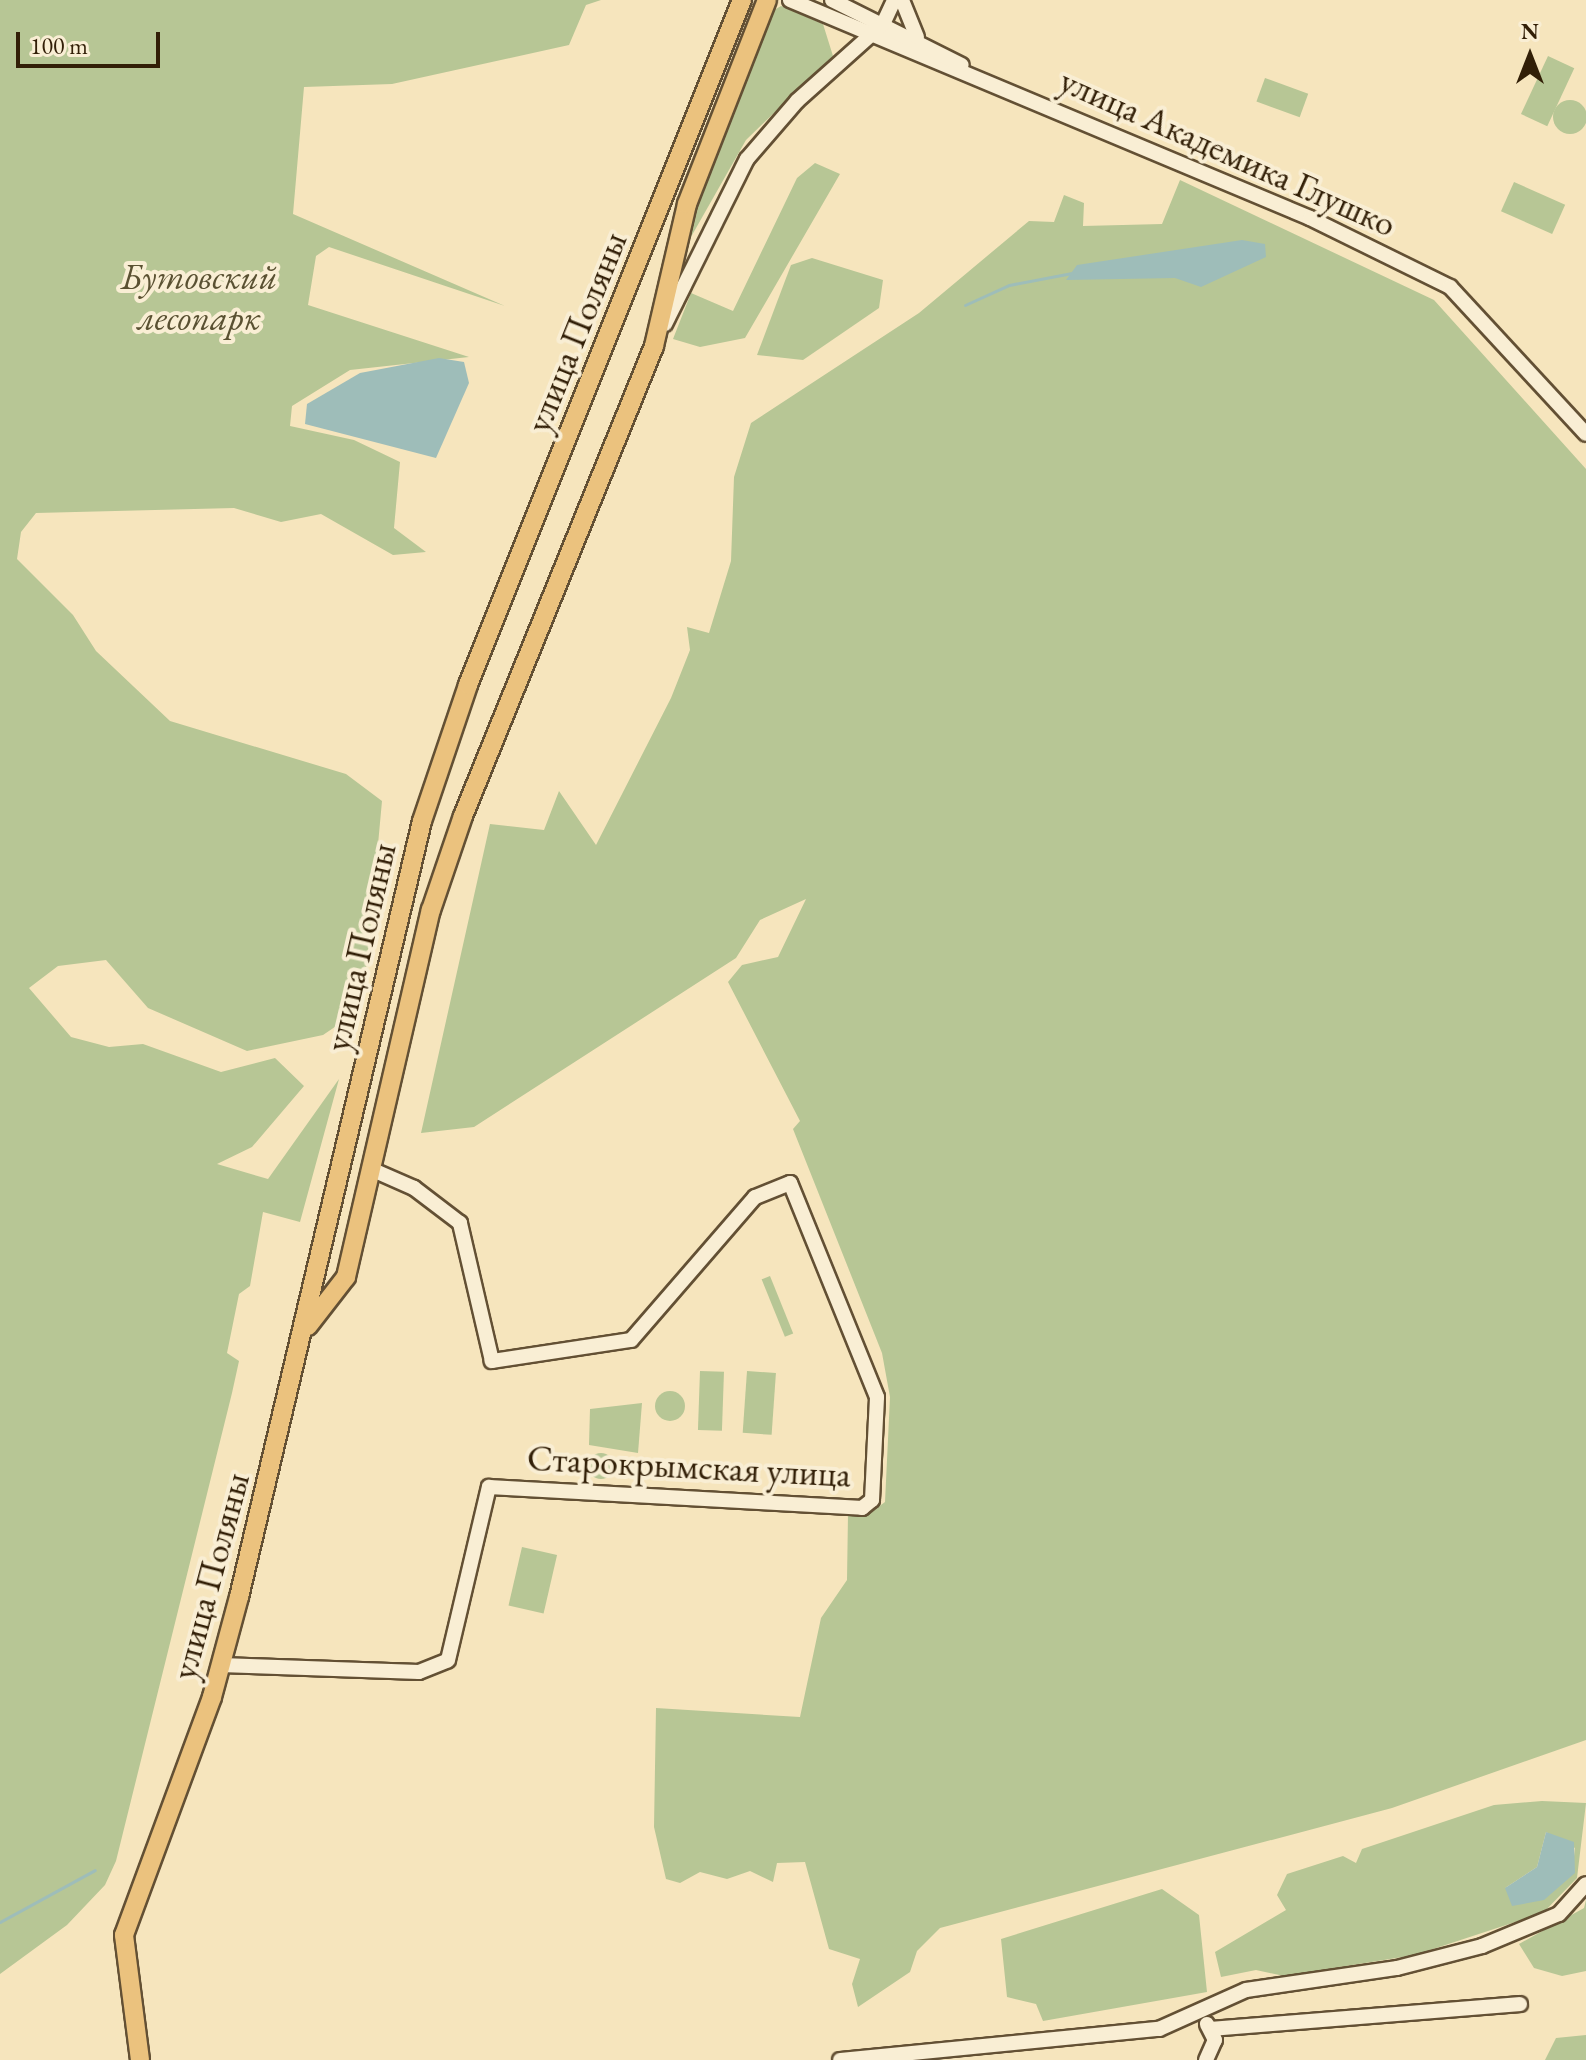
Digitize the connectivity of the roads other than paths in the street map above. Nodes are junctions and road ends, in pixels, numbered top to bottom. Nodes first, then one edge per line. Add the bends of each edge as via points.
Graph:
1 (742, 0) edge
2 (832, 0) edge
3 (892, 0) edge
4 (902, 0) edge
5 (792, 2) edge
6 (764, 6) edge
7 (856, 11) junction
8 (883, 24) junction
9 (868, 36) junction
10 (920, 41) junction
11 (982, 77) junction
12 (654, 346) junction
13 (1586, 434) edge
14 (371, 1169) junction
15 (304, 1332) junction
16 (221, 1665) junction
17 (1586, 1884) edge
18 (1520, 2004) dead end
19 (1201, 2012) junction
20 (1211, 2029) junction
21 (140, 2060) edge
22 (840, 2060) edge
23 (1206, 2060) edge

1 - 15 main road, улица Поляны via 468,685 422,821
2 - 7 street
3 - 7 street via 879,10
3 - 8 street
4 - 10 street
5 - 6 street
5 - 9 street, улица Академика Глушко
6 - 12 main road, улица Поляны via 687,204
7 - 8 street
7 - 9 street
8 - 9 street
8 - 10 street
9 - 11 street, улица Академика Глушко
9 - 12 street via 747,159
10 - 11 street
11 - 13 street, улица Академика Глушко via 1310,218 1450,287
12 - 14 main road, улица Поляны via 463,816 431,910
14 - 15 main road, улица Поляны via 346,1277
14 - 16 street, Старокрымская улица via 414,1188 460,1223 492,1361 631,1340 755,1197 790,1183 877,1397 872,1500 862,1508 489,1487 448,1660 419,1672
15 - 16 main road, улица Поляны
16 - 21 main road, улица Поляны via 124,1935
17 - 19 street via 1559,1914 1482,1946 1397,1968 1246,1990
18 - 20 street
19 - 20 street
19 - 22 street via 1159,2029
20 - 23 street

